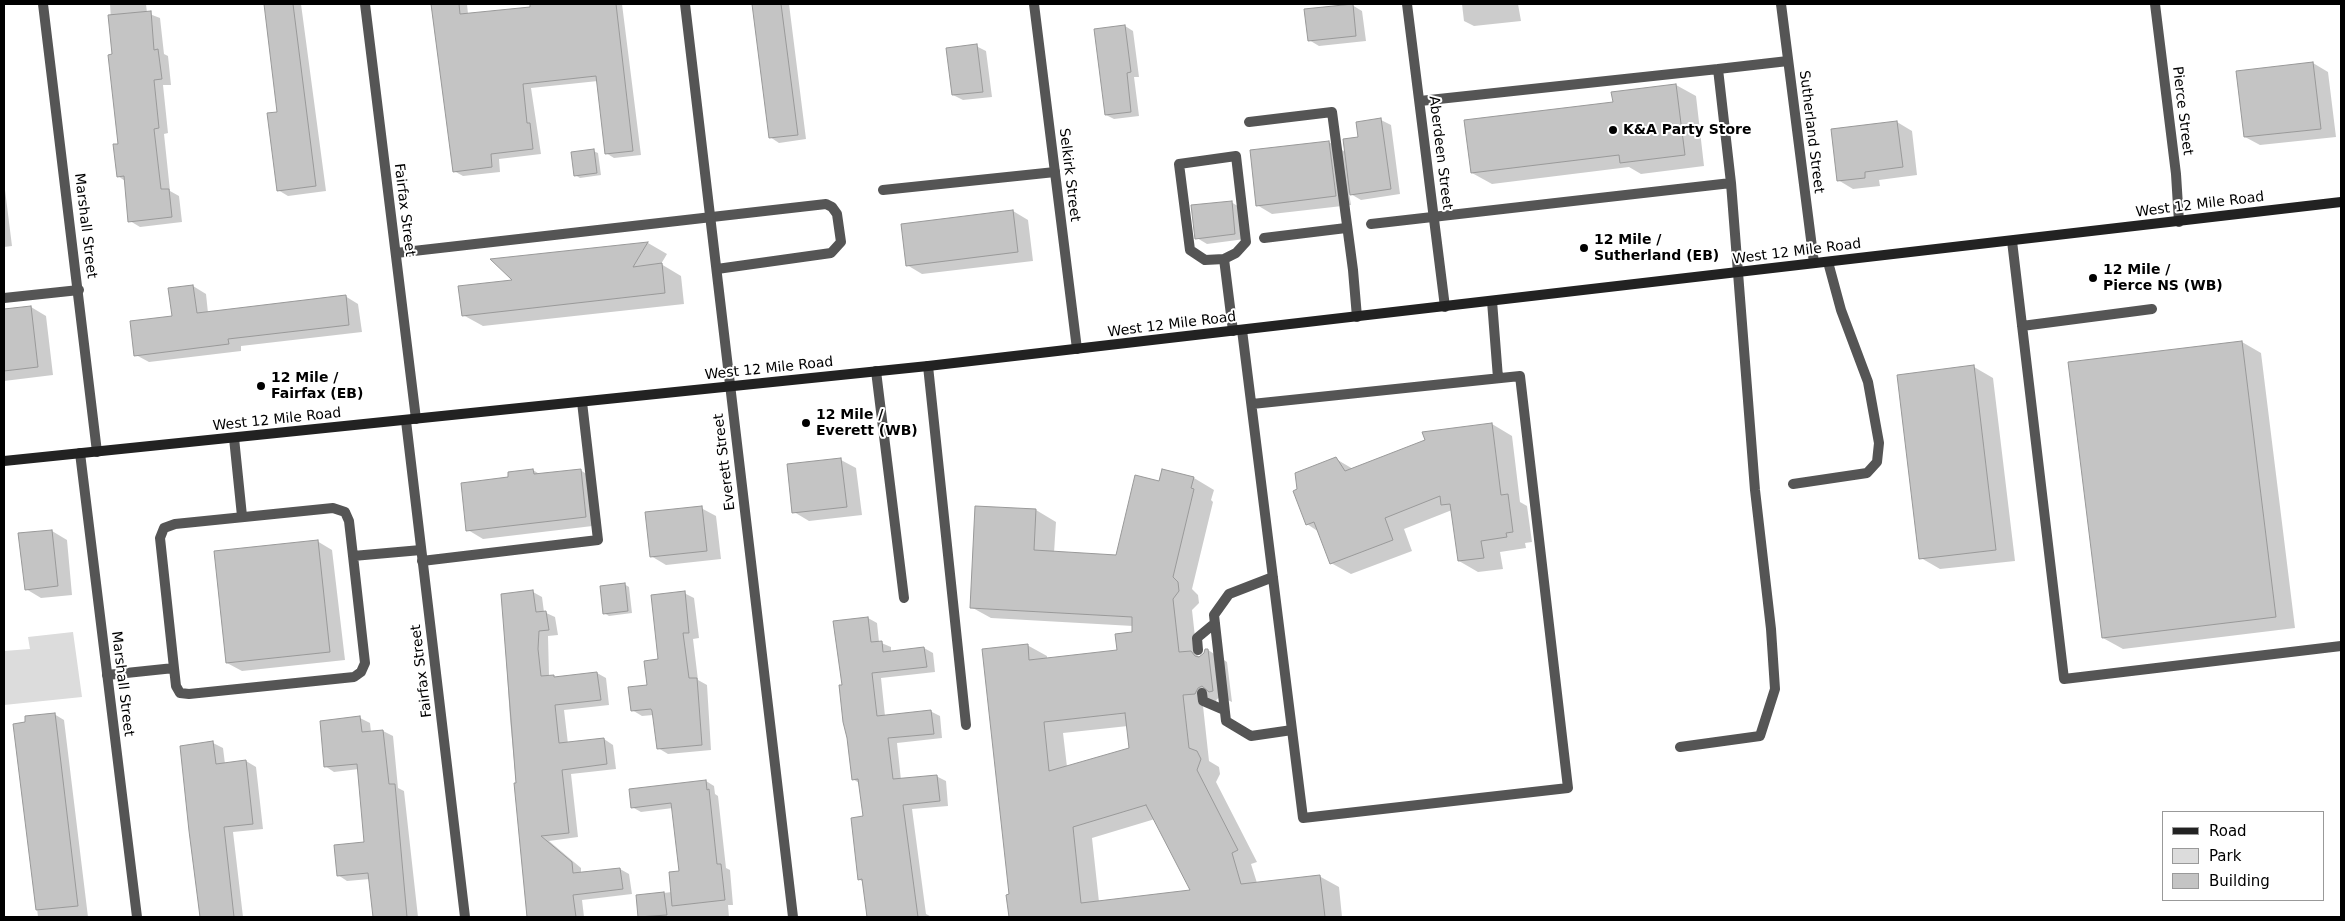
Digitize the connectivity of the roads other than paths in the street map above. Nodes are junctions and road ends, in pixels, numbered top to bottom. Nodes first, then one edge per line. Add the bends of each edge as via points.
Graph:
1 (43, 4) edge
2 (365, 4) edge
3 (685, 4) edge
4 (1034, 4) edge
5 (1407, 4) edge
6 (1780, 4) edge
7 (2155, 4) edge
8 (1788, 61) junction
9 (1718, 69) junction
10 (1420, 101) junction
11 (1249, 122) dead end
12 (1055, 172) junction
13 (1731, 183) junction
14 (883, 190) dead end
15 (2341, 202) edge
16 (711, 217) junction
17 (1435, 218) junction
18 (2179, 222) junction
19 (1371, 224) dead end
20 (1346, 228) junction
21 (1264, 238) dead end
22 (2012, 241) junction
23 (396, 253) junction
24 (1224, 259) junction
25 (1828, 262) junction
26 (1814, 263) junction
27 (717, 269) junction
28 (1737, 273) junction
29 (79, 290) junction
30 (4, 298) edge
31 (1492, 301) junction
32 (1445, 307) junction
33 (2152, 309) dead end
34 (1357, 317) junction
35 (2022, 326) junction
36 (1238, 331) junction
37 (1077, 349) junction
38 (928, 366) junction
39 (876, 371) junction
40 (1498, 378) junction
41 (730, 387) junction
42 (582, 402) junction
43 (1252, 404) junction
44 (411, 420) junction
45 (234, 438) junction
46 (97, 452) junction
47 (80, 453) junction
48 (4, 461) edge
49 (1793, 484) dead end
50 (242, 516) junction
51 (421, 550) junction
52 (353, 556) junction
53 (422, 561) junction
54 (1273, 577) junction
55 (904, 598) dead end
56 (1215, 623) junction
57 (2341, 646) edge
58 (1198, 650) dead end
59 (174, 668) junction
60 (107, 675) junction
61 (1202, 693) dead end
62 (1224, 710) junction
63 (966, 724) dead end
64 (1292, 730) junction
65 (1680, 747) dead end
66 (136, 917) edge
67 (465, 917) edge
68 (793, 917) edge

1 - 29 street, Marshall Street
2 - 23 street, Fairfax Street
3 - 16 street, Everett Street
4 - 12 street, Selkirk Street
5 - 10 street, Aberdeen Street
6 - 8 street, Sutherland Street
7 - 18 street, Pierce Street
8 - 9 street
8 - 26 street, Sutherland Street
9 - 10 street
9 - 13 street
10 - 17 street, Aberdeen Street
11 - 20 street via 1332,112
12 - 14 street
12 - 37 street, Selkirk Street
13 - 17 street
13 - 28 street
15 - 18 main road, West 12 Mile Road
16 - 23 street
16 - 27 street, Everett Street
16 - 27 street via 826,204 837,214 841,242 831,253
17 - 19 street
17 - 32 street, Aberdeen Street
18 - 22 main road, West 12 Mile Road
20 - 21 street
20 - 34 street
22 - 25 main road, West 12 Mile Road
22 - 35 street
23 - 44 street, Fairfax Street
24 - 24 street via 1236,253 1246,242 1236,156 1179,164 1190,250 1205,260
24 - 36 street
25 - 26 main road, West 12 Mile Road
25 - 49 street via 1841,310 1868,382 1879,443 1877,462 1866,473
26 - 28 main road, West 12 Mile Road
27 - 41 street, Everett Street
28 - 31 main road, West 12 Mile Road
28 - 65 street via 1775,689 1760,736
29 - 30 street
29 - 46 street, Marshall Street
31 - 32 main road, West 12 Mile Road
31 - 40 street
32 - 34 main road, West 12 Mile Road
33 - 35 street
34 - 36 main road, West 12 Mile Road
35 - 57 street via 2064,679
36 - 37 main road, West 12 Mile Road
36 - 43 street
37 - 38 main road, West 12 Mile Road
38 - 39 main road, West 12 Mile Road
38 - 63 street
39 - 41 main road, West 12 Mile Road
39 - 55 street
40 - 43 street
40 - 64 street via 1520,376 1568,788 1303,818
41 - 42 main road, West 12 Mile Road
41 - 68 street, Everett Street
42 - 44 main road, West 12 Mile Road
42 - 53 street via 598,540
43 - 54 street
44 - 45 main road, West 12 Mile Road
44 - 51 street, Fairfax Street
45 - 46 main road, West 12 Mile Road
45 - 50 street
46 - 47 main road, West 12 Mile Road
47 - 48 main road, West 12 Mile Road
47 - 60 street, Marshall Street
50 - 52 street via 333,508 345,512
50 - 59 street via 164,528 160,538
51 - 52 street
51 - 53 street, Fairfax Street
52 - 59 street via 365,663 361,672 354,676 189,694 180,693
53 - 67 street, Fairfax Street
54 - 56 street via 1229,594 1214,615
54 - 64 street
56 - 58 street via 1197,638
56 - 62 street
59 - 60 street
60 - 66 street, Marshall Street
61 - 62 street via 1203,701
62 - 64 street via 1226,721 1251,736

